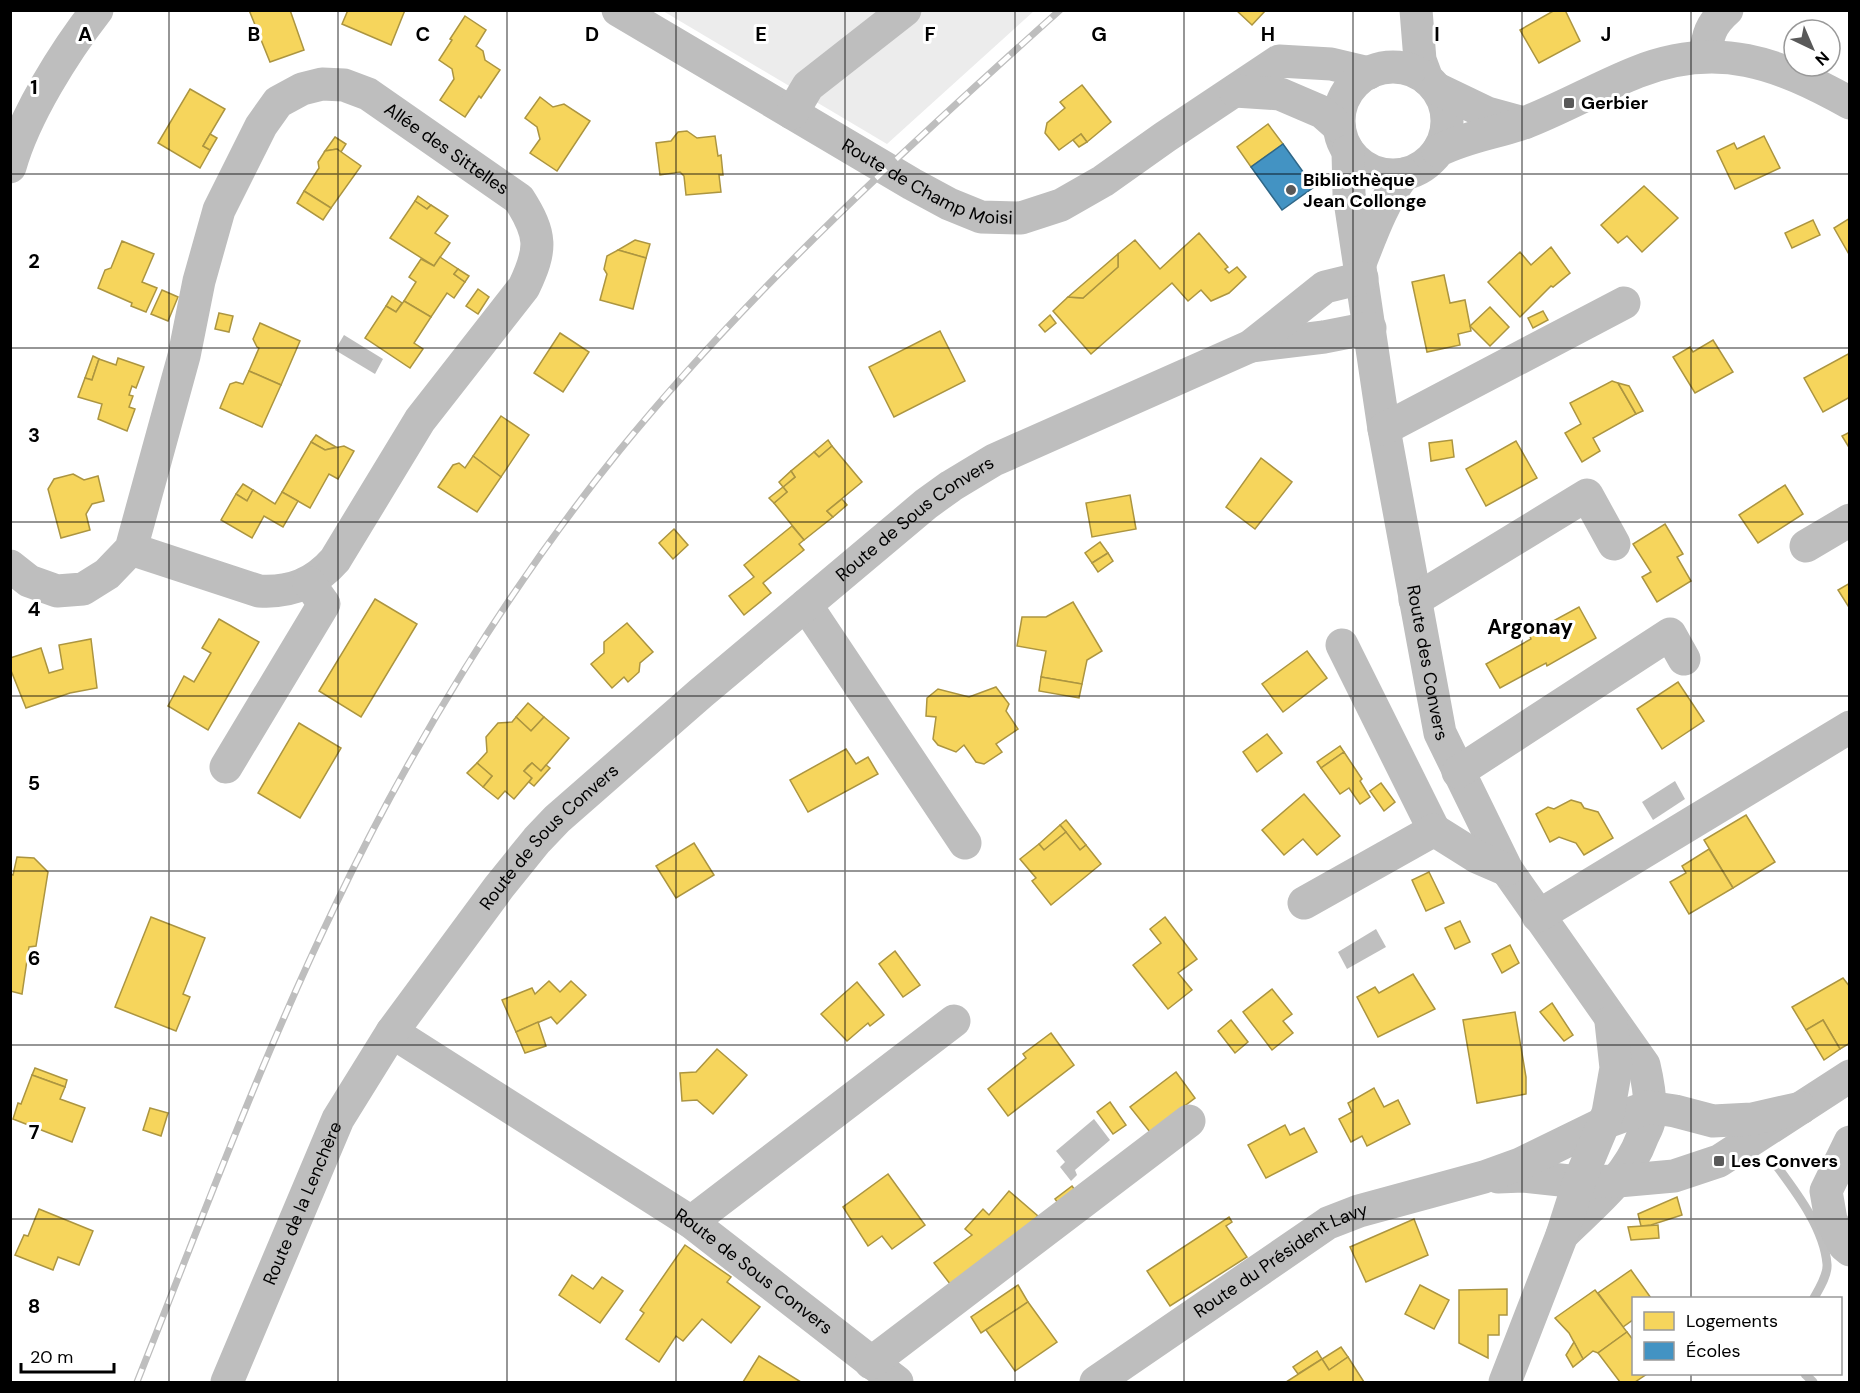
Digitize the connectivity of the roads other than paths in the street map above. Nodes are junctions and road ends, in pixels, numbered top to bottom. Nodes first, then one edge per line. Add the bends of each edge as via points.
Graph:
1 (98, 10) edge
2 (618, 10) edge
3 (906, 10) edge
4 (1410, 10) edge
5 (1416, 10) edge
6 (1727, 10) edge
7 (1705, 56) junction
8 (1374, 71) junction
9 (1432, 84) junction
10 (1235, 91) junction
11 (1850, 103) edge
12 (792, 112) junction
13 (1524, 123) junction
14 (1344, 139) junction
15 (1438, 151) junction
16 (10, 167) edge
17 (1404, 174) junction
18 (1361, 270) junction
19 (1624, 303) dead end
20 (1370, 328) junction
21 (1251, 346) junction
22 (1384, 429) junction
23 (1850, 520) edge
24 (1614, 544) dead end
25 (1806, 546) dead end
26 (131, 549) junction
27 (10, 566) edge
28 (309, 583) junction
29 (1415, 600) junction
30 (806, 605) junction
31 (1342, 645) dead end
32 (1684, 659) dead end
33 (1850, 727) edge
34 (226, 767) dead end
35 (1458, 772) junction
36 (1434, 830) junction
37 (965, 843) dead end
38 (1507, 870) junction
39 (1304, 903) dead end
40 (1538, 916) junction
41 (1610, 1017) junction
42 (954, 1022) dead end
43 (392, 1032) junction
44 (1850, 1076) edge
45 (1648, 1107) junction
46 (1801, 1108) junction
47 (1189, 1121) dead end
48 (1604, 1123) junction
49 (1850, 1142) edge
50 (1484, 1177) junction
51 (1618, 1181) junction
52 (1579, 1182) junction
53 (691, 1222) junction
54 (1562, 1235) junction
55 (1850, 1250) edge
56 (871, 1363) junction
57 (227, 1383) edge
58 (897, 1383) edge
59 (1096, 1383) edge
60 (1505, 1383) edge

1 - 16 street via 72,44 24,126
2 - 12 street, Route de Champ Moisi
3 - 12 street via 808,86
4 - 8 street
5 - 9 street via 1420,60
6 - 7 street via 1714,21
7 - 11 street via 1743,58 1783,70
7 - 13 street via 1638,72
8 - 9 street via 1401,68
8 - 10 street, Route de Champ Moisi via 1279,61
8 - 14 street via 1356,82 1346,95 1340,111
9 - 13 street via 1487,113
9 - 15 street via 1444,102 1447,116 1444,142
10 - 12 street, Route de Champ Moisi via 1103,181 1061,205 1021,218 981,217 965,212
10 - 14 street via 1280,94 1322,112
13 - 15 street
14 - 17 street via 1364,167 1379,174
14 - 18 street, Route des Convers
15 - 17 street via 1430,161
17 - 18 street, Route des Convers via 1377,220
18 - 20 street, Route des Convers
18 - 21 street, Route de Sous Convers via 1325,288
19 - 22 street
20 - 21 street, Route de Sous Convers
20 - 22 street, Route des Convers
21 - 30 street, Route de Sous Convers via 994,460 926,504
22 - 29 street, Route des Convers
23 - 25 street
24 - 29 street via 1587,495
26 - 27 street, Allée des Sittelles via 107,574 83,589 57,591 29,581
26 - 28 street, Allée des Sittelles via 259,591 290,590
26 - 28 street, Allée des Sittelles via 219,210 261,126 278,102 302,89 322,84 344,85 368,94 519,199 537,236 537,252 524,287 420,420 334,560
28 - 34 street via 324,604
29 - 35 street, Route des Convers via 1440,733
30 - 37 street
30 - 43 street, Route de Sous Convers via 550,826 499,887
31 - 36 street
32 - 35 street via 1670,634
33 - 40 street
35 - 38 street, Route des Convers
36 - 38 street via 1477,857
36 - 39 street
38 - 40 street, Route des Convers
40 - 41 street, Route des Convers
41 - 45 street, Route des Convers via 1644,1065
41 - 48 street, Route des Convers via 1617,1068
42 - 53 street
43 - 53 street, Route de Sous Convers
43 - 57 street, Route de la Lenchère via 338,1119
44 - 46 street, Route du Président Lavy
45 - 46 street, Route du Président Lavy via 1713,1121 1752,1119
45 - 48 street, Route du Président Lavy
45 - 51 street, Route des Convers via 1649,1121 1636,1154
46 - 51 street, Route du Président Lavy via 1719,1161 1674,1176
47 - 56 street
48 - 50 street, Route du Président Lavy
48 - 52 street, Route des Convers
49 - 55 street via 1826,1191 1831,1220
50 - 52 street, Route du Président Lavy via 1523,1176
50 - 59 street, Route du Président Lavy via 1328,1223
51 - 52 street, Route du Président Lavy
51 - 54 street, Route des Convers
52 - 54 street, Route des Convers
53 - 56 street, Route de Sous Convers
54 - 60 street, Route des Convers
56 - 58 street, Route de Sous Convers

